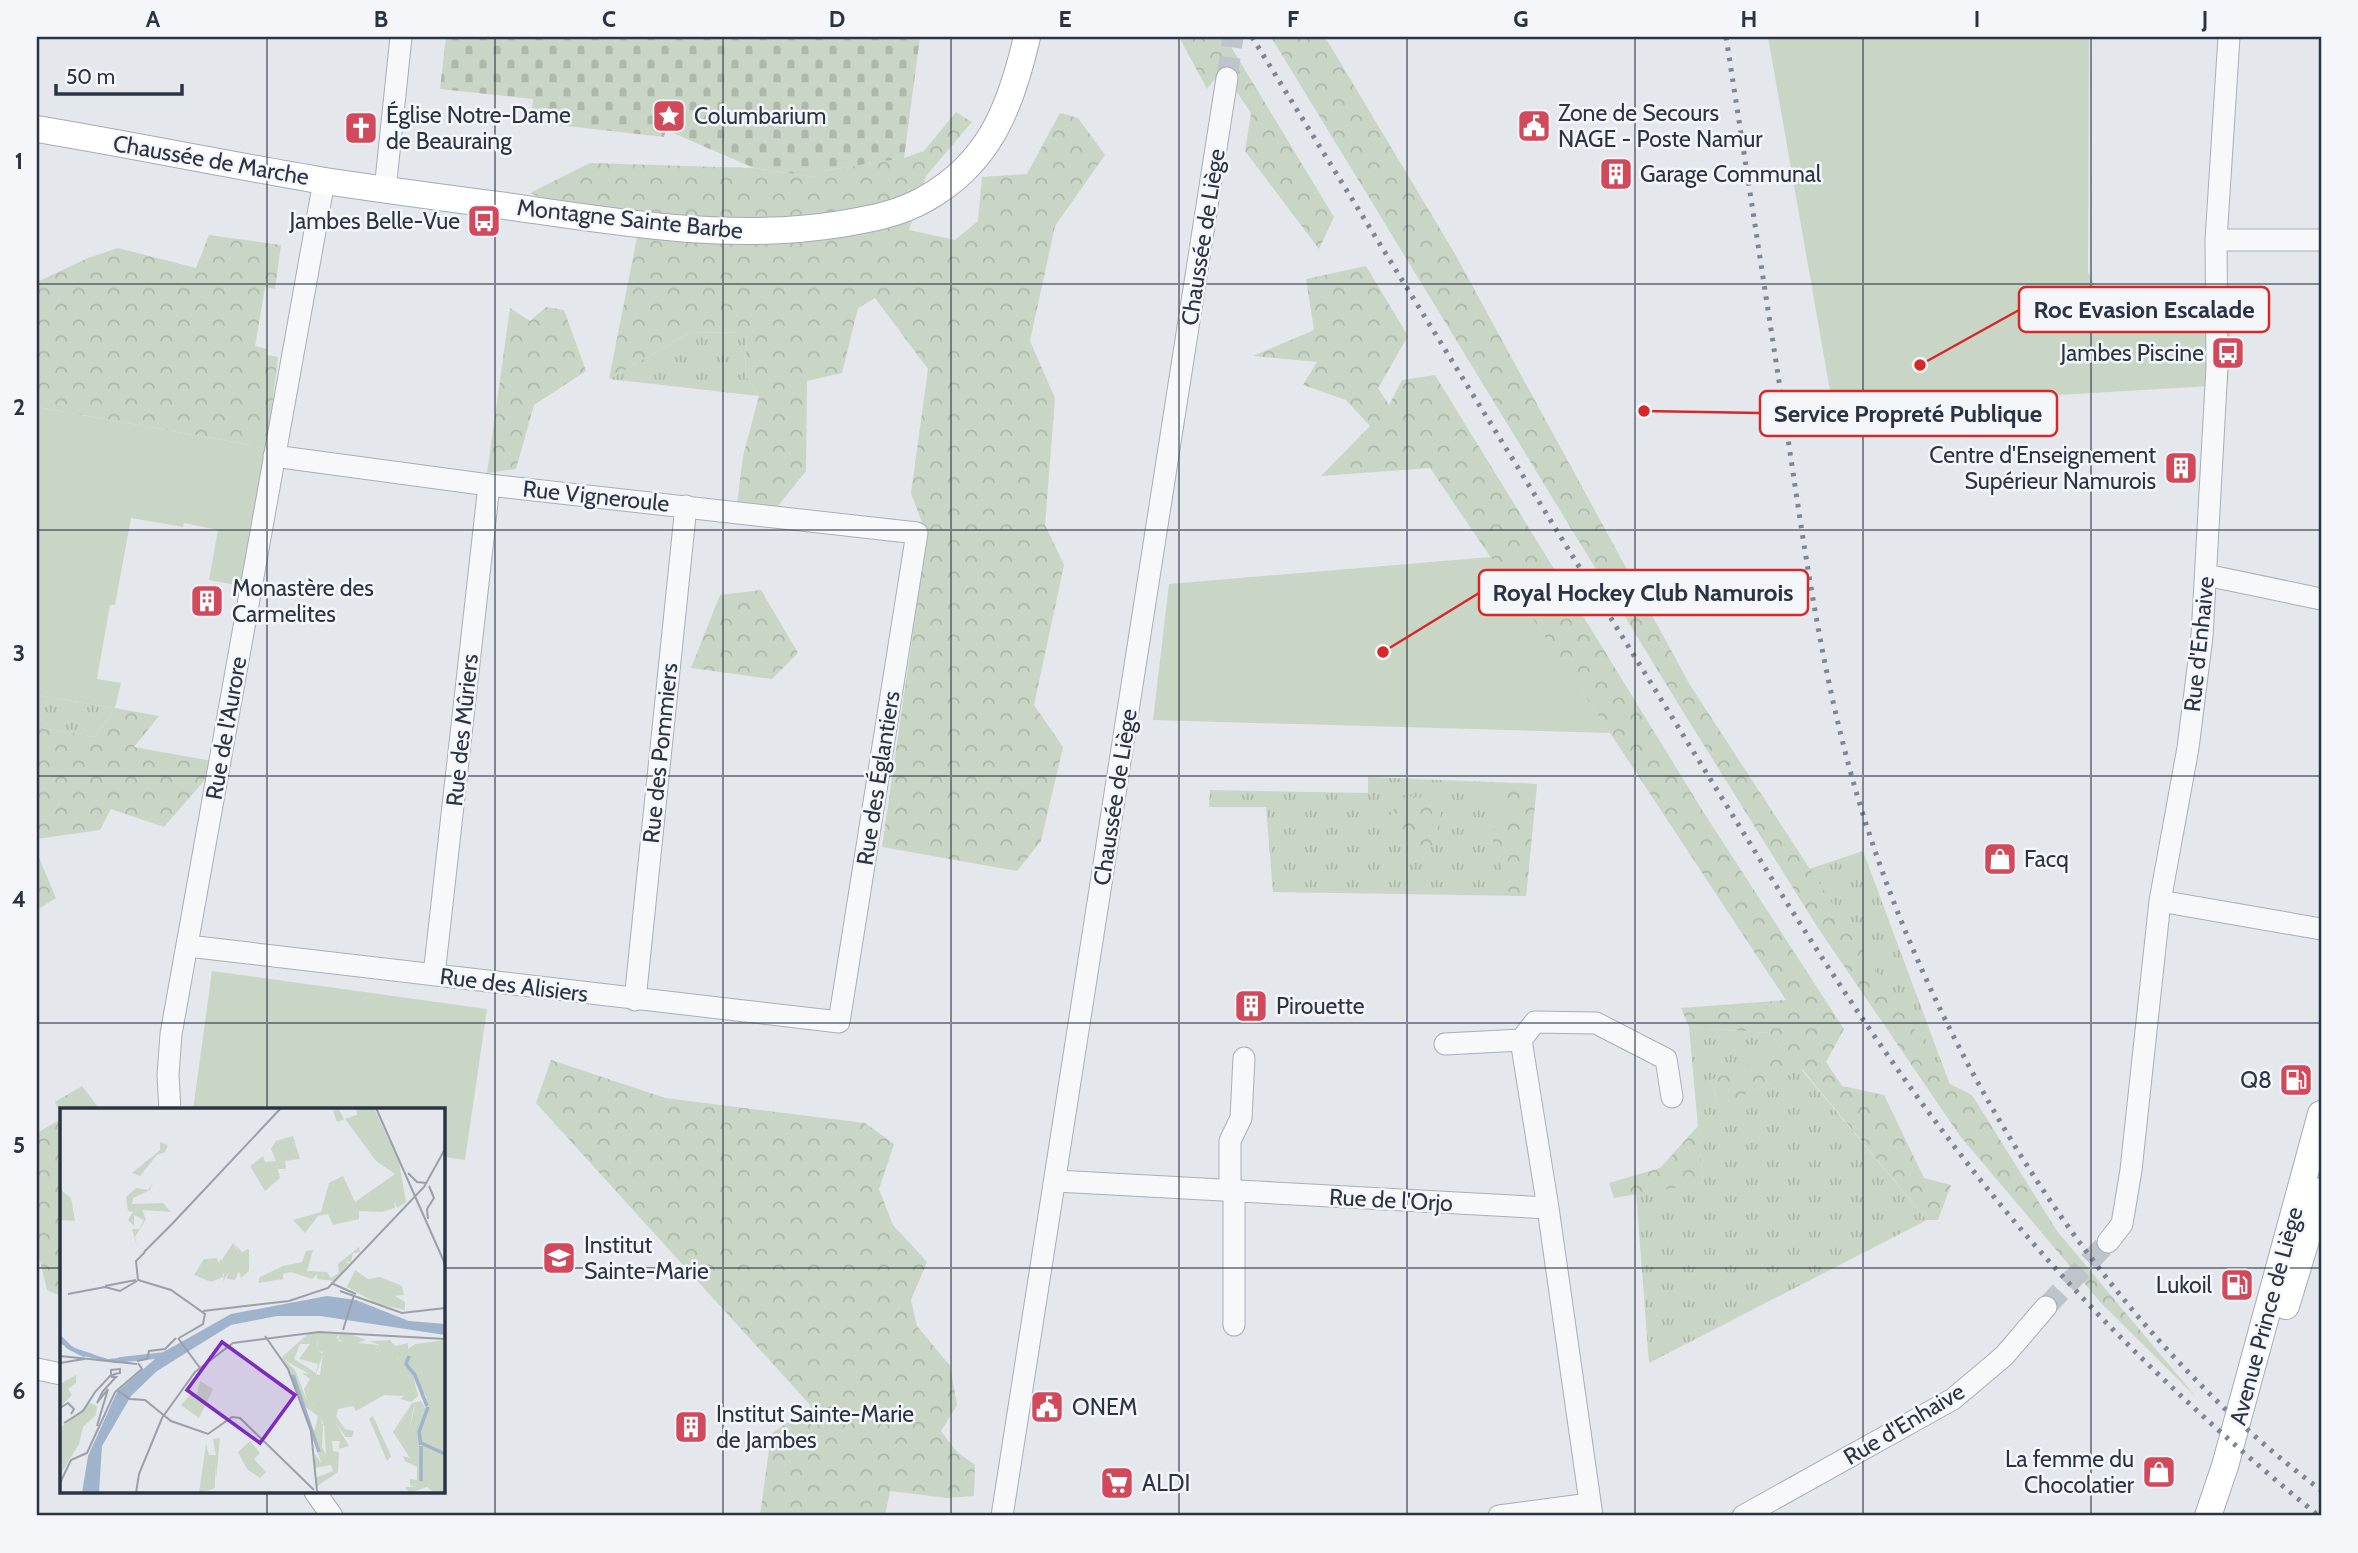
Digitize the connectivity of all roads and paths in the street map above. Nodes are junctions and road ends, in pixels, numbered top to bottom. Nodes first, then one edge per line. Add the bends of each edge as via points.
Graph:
1 (401, 37) edge
2 (1027, 37) edge
3 (2229, 37) edge
4 (1227, 78) tunnel mouth
5 (37, 129) edge
6 (324, 181) junction
7 (385, 190) junction
8 (2216, 240) junction
9 (2321, 240) edge
10 (274, 456) junction
11 (489, 485) junction
12 (686, 506) junction
13 (917, 533) joint
14 (2206, 575) junction
15 (2321, 599) edge
16 (2160, 901) junction
17 (2321, 929) edge
18 (188, 946) junction
19 (434, 975) junction
20 (635, 1000) junction
21 (839, 1022) joint
22 (1521, 1040) junction
23 (1445, 1044) dead end
24 (1244, 1058) dead end
25 (1672, 1097) dead end
26 (170, 1108) edge
27 (2321, 1114) edge
28 (1056, 1181) junction
29 (1232, 1191) junction
30 (2321, 1191) edge
31 (1548, 1208) junction
32 (2108, 1242) tunnel mouth
33 (2046, 1307) tunnel mouth
34 (1234, 1325) dead end
35 (37, 1369) edge
36 (60, 1374) edge
37 (316, 1494) edge
38 (1591, 1510) edge
39 (332, 1516) edge
40 (1002, 1516) edge
41 (1499, 1516) edge
42 (1743, 1516) edge
43 (2208, 1516) edge
44 (2227, 1516) edge

1 - 7 street
2 - 7 main road, Montagne Sainte Barbe via 1000,122 981,154 958,178 924,200 870,219 807,230 700,230
3 - 8 street, Rue d'Enhaive
4 - 28 street, Chaussée de Liège
5 - 6 main road, Chaussée de Marche
6 - 7 main road, Chaussée de Marche
6 - 10 street, Rue de l'Aurore
8 - 9 street
8 - 14 street, Rue d'Enhaive via 2217,367
10 - 11 street, Rue Vigneroule
10 - 18 street, Rue de l'Aurore
11 - 12 street, Rue Vigneroule
11 - 19 street, Rue des Mûriers
12 - 13 street, Rue Vigneroule
12 - 20 street, Rue des Pommiers
13 - 21 street, Rue des Églantiers
14 - 15 street
14 - 16 street, Rue d'Enhaive via 2188,748
16 - 17 street
16 - 32 street, Rue d'Enhaive via 2132,1170 2122,1224
18 - 19 street, Rue des Alisiers
18 - 26 street, Rue de l'Aurore via 171,1034
19 - 20 street, Rue des Alisiers
20 - 21 street, Rue des Alisiers
22 - 23 street
22 - 25 street via 1535,1021 1596,1023 1666,1059
22 - 31 street
24 - 29 street via 1241,1118 1230,1141
27 - 43 main road, Avenue Prince de Liège
28 - 29 street, Rue de l'Orjo
28 - 40 street, Chaussée de Liège
29 - 31 street, Rue de l'Orjo
29 - 34 street
30 - 44 main road, Avenue Prince de Liège
31 - 38 street
33 - 42 street, Rue d'Enhaive via 2004,1356 1953,1399
35 - 36 street
37 - 39 street
38 - 41 street

